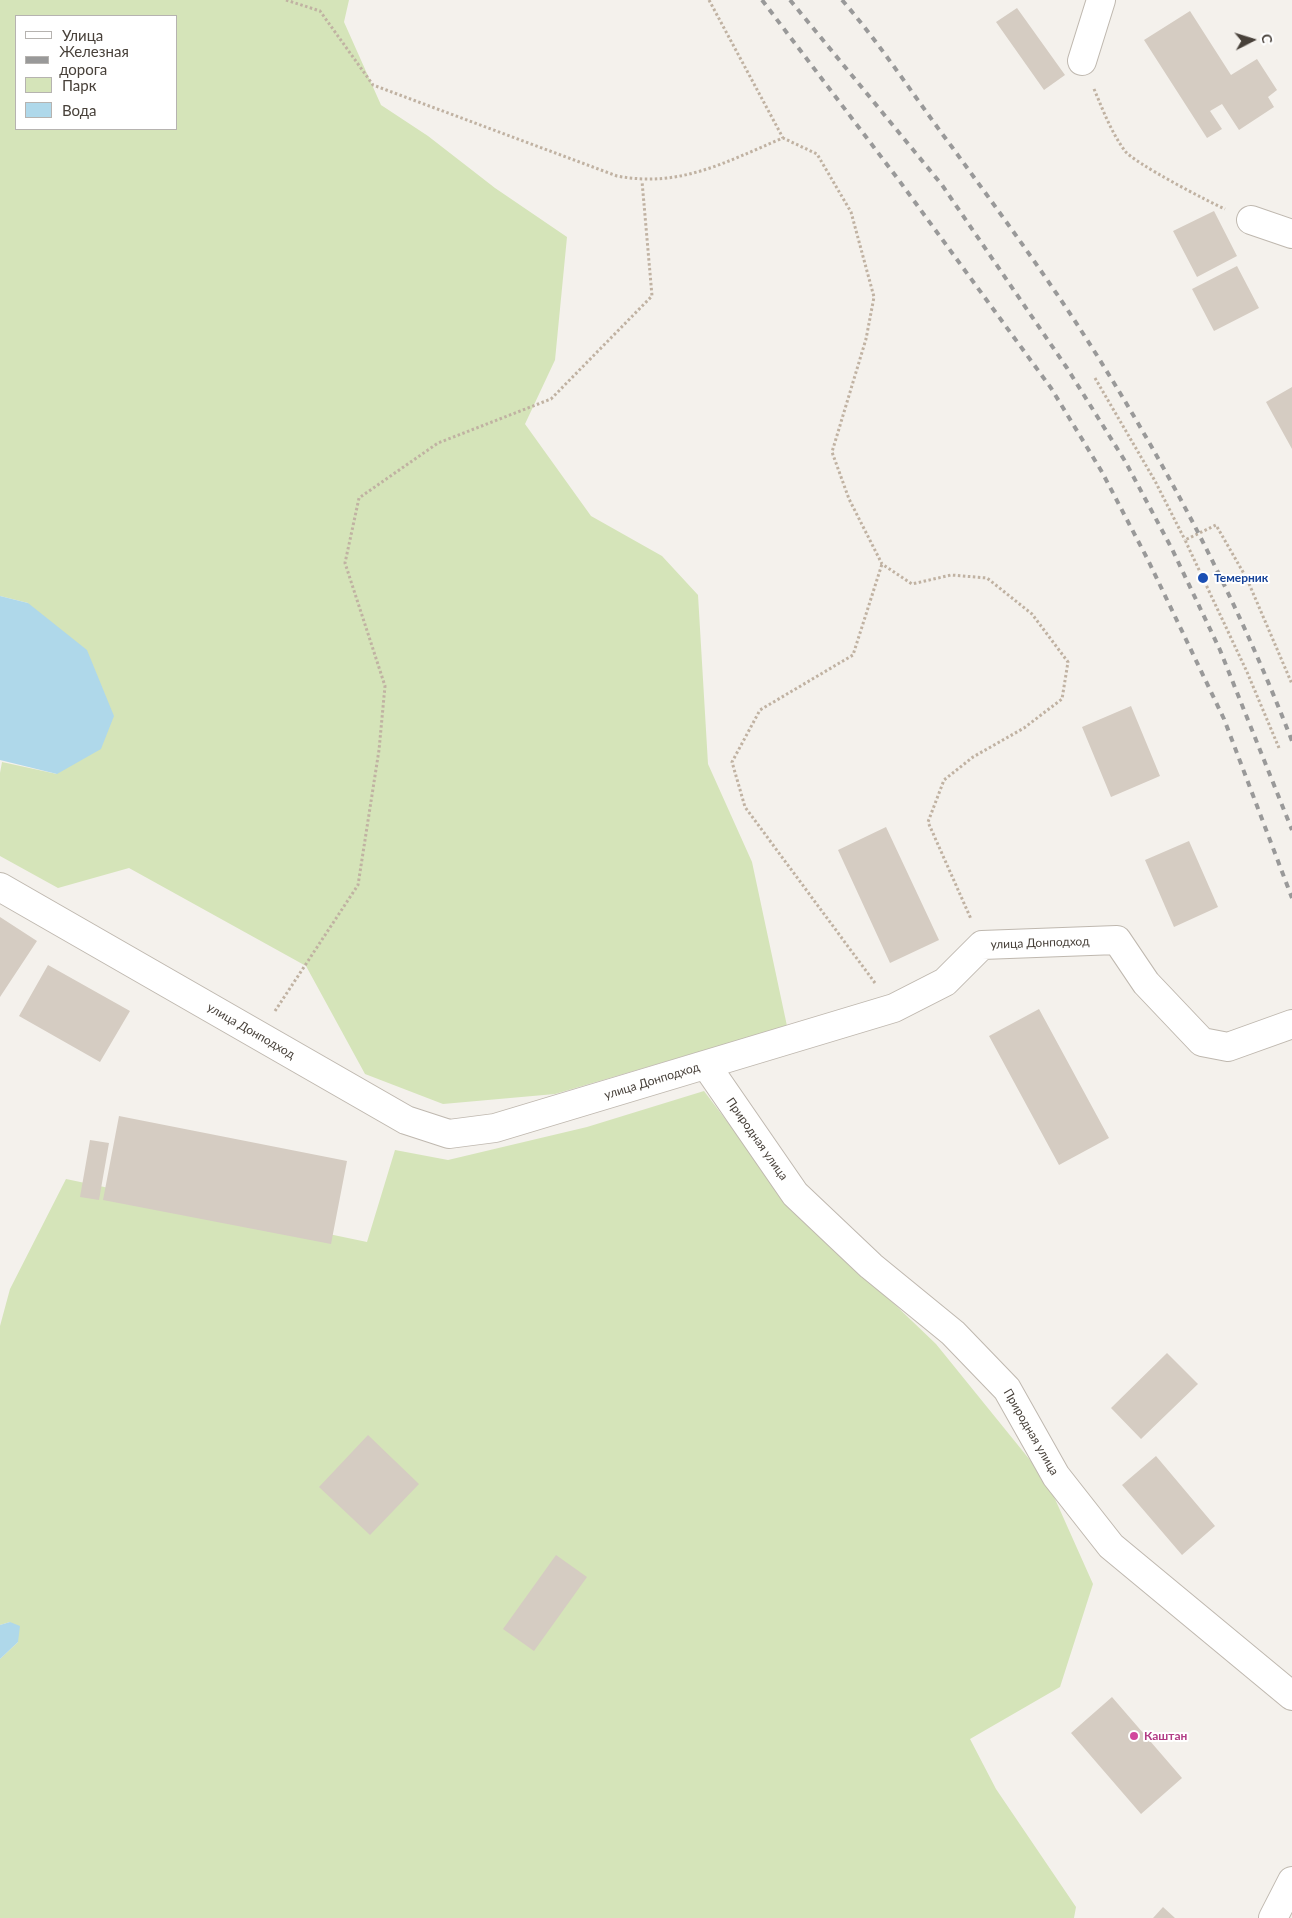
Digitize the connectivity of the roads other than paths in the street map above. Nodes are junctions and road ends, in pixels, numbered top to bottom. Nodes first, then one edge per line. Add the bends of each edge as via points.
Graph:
1 (1101, 0) edge
2 (1082, 61) road end
3 (1251, 220) road end
4 (1292, 234) edge
5 (0, 887) edge
6 (1292, 1024) edge
7 (706, 1065) junction
8 (1292, 1696) edge
9 (1292, 1881) edge
10 (1273, 1918) edge

1 - 2 street
3 - 4 street
5 - 7 street, улица Донподход via 406,1120 449,1134 495,1128
6 - 7 street, улица Донподход via 1228,1047 1202,1042 1146,983 1117,940 982,945 944,982 894,1008
7 - 8 street, Природная улица via 795,1194 871,1266 952,1332 1007,1389 1056,1476 1111,1546
9 - 10 street

